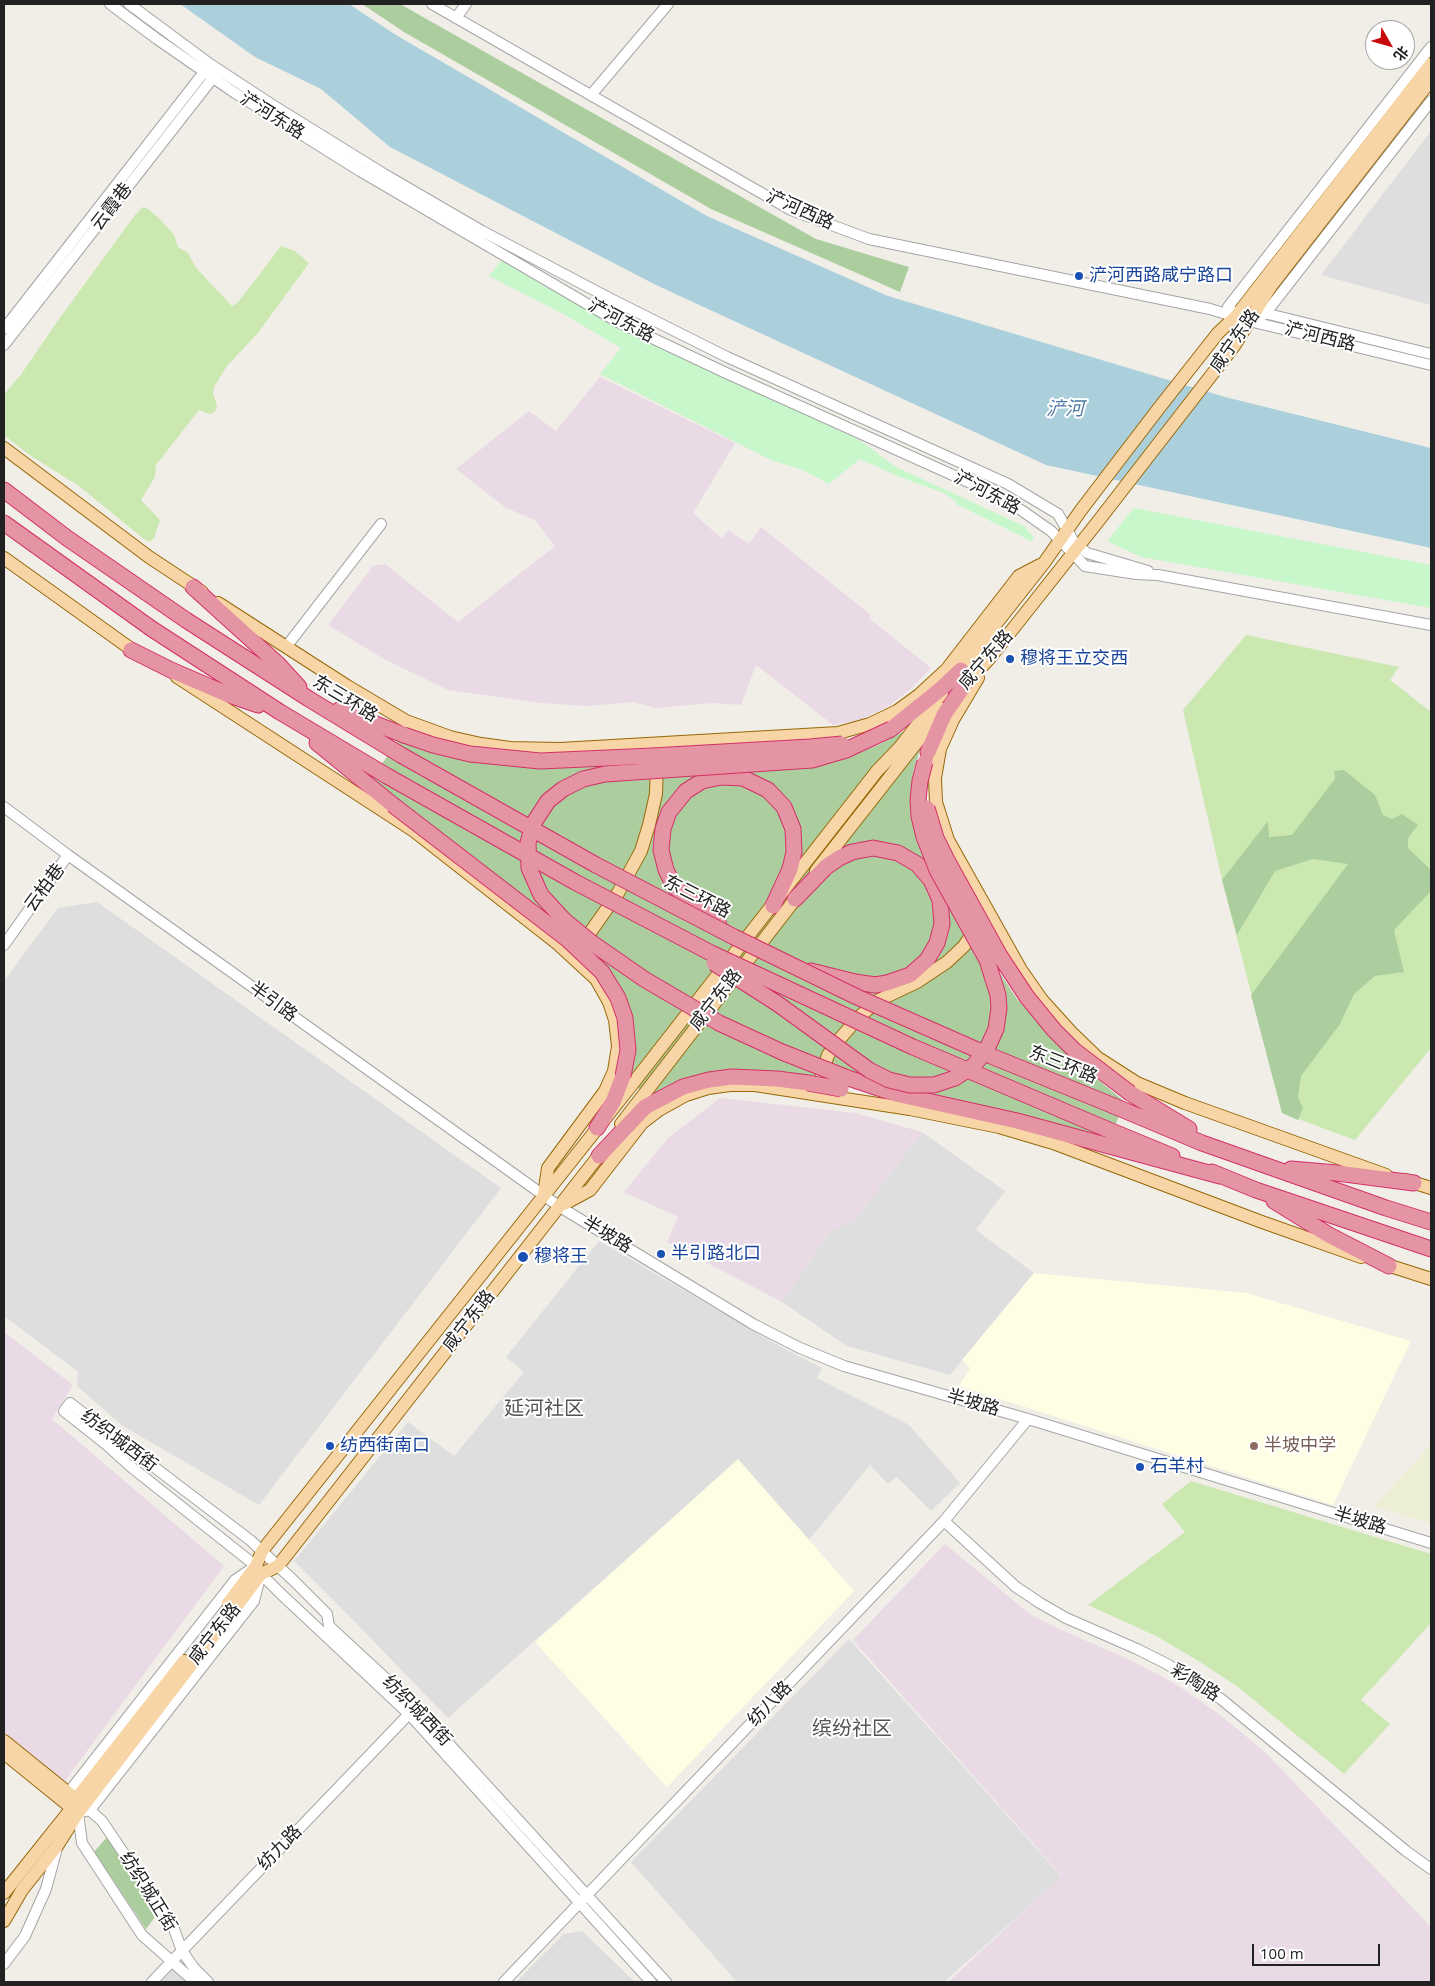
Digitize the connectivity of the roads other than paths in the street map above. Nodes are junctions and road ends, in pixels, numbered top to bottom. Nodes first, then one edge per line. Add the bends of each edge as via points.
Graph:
1 (110, 4) edge
2 (129, 4) edge
3 (432, 4) edge
4 (466, 4) edge
5 (668, 4) edge
6 (456, 18) junction
7 (1431, 47) edge
8 (1431, 64) edge
9 (212, 71) junction
10 (1431, 80) edge
11 (592, 95) junction
12 (1431, 101) edge
13 (1235, 310) junction
14 (1257, 315) junction
15 (4, 329) edge
16 (4, 345) edge
17 (1431, 354) edge
18 (1431, 365) edge
19 (4, 448) edge
20 (4, 490) edge
21 (4, 523) edge
22 (381, 524) dead end
23 (1064, 535) junction
24 (1076, 550) junction
25 (4, 558) edge
26 (1044, 563) junction
27 (194, 586) junction
28 (1431, 625) edge
29 (286, 647) junction
30 (132, 650) junction
31 (990, 659) junction
32 (945, 671) junction
33 (964, 675) junction
34 (309, 699) junction
35 (919, 708) junction
36 (280, 712) junction
37 (892, 729) junction
38 (657, 744) junction
39 (926, 757) junction
40 (877, 771) junction
41 (4, 808) edge
42 (68, 856) junction
43 (795, 899) junction
44 (773, 906) junction
45 (988, 911) junction
46 (661, 927) junction
47 (734, 937) junction
48 (4, 945) edge
49 (573, 956) junction
50 (795, 967) junction
51 (843, 1083) junction
52 (813, 1088) junction
53 (597, 1128) junction
54 (1232, 1153) junction
55 (599, 1156) junction
56 (1275, 1168) junction
57 (1220, 1176) junction
58 (1414, 1183) junction
59 (1431, 1188) edge
60 (1256, 1190) junction
61 (544, 1195) junction
62 (560, 1206) junction
63 (1431, 1222) edge
64 (1431, 1248) edge
65 (1389, 1266) junction
66 (1431, 1279) edge
67 (1028, 1419) junction
68 (944, 1521) junction
69 (1431, 1543) edge
70 (262, 1552) junction
71 (278, 1566) junction
72 (259, 1570) junction
73 (147, 1707) junction
74 (409, 1714) junction
75 (122, 1724) junction
76 (4, 1742) edge
77 (4, 1753) edge
78 (76, 1804) junction
79 (57, 1846) junction
80 (1431, 1869) edge
81 (4, 1893) edge
82 (583, 1899) junction
83 (4, 1921) edge
84 (182, 1951) junction
85 (171, 1962) junction
86 (4, 1964) edge
87 (152, 1982) edge
88 (194, 1982) edge
89 (208, 1982) edge
90 (504, 1982) edge
91 (651, 1982) edge
92 (666, 1982) edge

1 - 9 street, 浐河东路
2 - 9 street, 浐河东路
3 - 6 street, 浐河西路
4 - 6 street
5 - 11 street
6 - 11 street, 浐河西路
7 - 13 street
8 - 13 main road, 咸宁东路
9 - 15 street, 云霞巷
9 - 16 street, 云霞巷
9 - 23 street, 浐河东路 via 360,171 618,322 972,483
9 - 23 street, 浐河东路 via 482,231 611,299 727,357 1008,484 1053,510 1062,520
10 - 14 main road, 咸宁东路 via 1271,286
11 - 13 street, 浐河西路 via 791,210 869,239 1210,309
12 - 14 street
13 - 14 street, 浐河西路
13 - 23 main road, 咸宁东路
14 - 17 street, 浐河西路
14 - 18 street, 浐河西路
14 - 24 main road, 咸宁东路
19 - 27 main road via 149,557
20 - 34 highway, 东三环路 via 139,588
21 - 36 highway via 152,630
22 - 29 street
23 - 24 street, 浐河东路
23 - 26 main road, 咸宁东路
24 - 28 street, 浐河东路 via 1082,563 1090,567 1158,575
24 - 31 main road, 咸宁东路
25 - 30 main road
26 - 32 main road via 1019,576
26 - 33 main road, 咸宁东路
27 - 29 main road
27 - 34 highway via 278,664
29 - 38 main road via 406,721 450,737 524,749
30 - 36 highway via 228,695
30 - 49 main road via 414,831
31 - 33 main road, 咸宁东路
31 - 45 main road via 945,736 935,778 941,824
32 - 35 main road
32 - 38 main road via 897,711 848,731
33 - 35 highway
33 - 39 highway
33 - 40 main road, 咸宁东路
33 - 43 main road, 咸宁东路 via 926,731
34 - 37 highway, bridge via 433,745 470,754 545,761 826,746 856,741
34 - 47 highway, 东三环路, bridge via 604,870
35 - 37 highway
35 - 40 main road
36 - 46 highway, bridge via 387,776
36 - 53 highway, bridge via 393,805 571,943 602,972 618,998 625,1018 628,1050 613,1102
37 - 51 highway, bridge via 859,745 812,760 605,774 583,779 563,788 548,801 533,824 528,843 529,868 541,895 560,916 592,942 644,979 719,1023
38 - 49 main road via 656,794 642,846 615,898
39 - 46 highway, bridge via 918,800 924,837 937,870 987,960 999,1001 998,1022 990,1044 978,1061 961,1075 926,1086 903,1084 883,1077
39 - 54 highway, bridge via 925,802 936,838 1010,972 1036,1008 1065,1042 1108,1078
40 - 44 main road, 咸宁东路
41 - 42 street, 半引路
42 - 48 street, 云柏巷
42 - 61 street, 半引路
43 - 50 highway, bridge via 839,858 862,849 882,849 903,855 917,864 937,889 942,906 938,943 917,971 905,978 875,985
43 - 55 main road, 咸宁东路 via 638,1100
44 - 47 highway, bridge via 792,861 794,834 790,818 777,798 758,784 733,777 708,779 691,787 676,801 666,818 661,839 668,876 688,899
44 - 53 main road, 咸宁东路
45 - 52 main road via 953,957 926,976 877,1001 857,1019 828,1055
45 - 58 main road via 1042,1000 1078,1039 1120,1074 1185,1103
46 - 57 highway, bridge via 913,1048
47 - 50 highway, 东三环路, bridge
49 - 61 main road via 596,979 609,1002 616,1026 617,1059 605,1091 548,1168
50 - 54 highway, 东三环路, bridge via 991,1056
51 - 52 highway, bridge
51 - 57 highway via 1067,1134
52 - 55 highway via 777,1079 732,1077 683,1087 646,1107
52 - 62 main road via 746,1084 708,1088 686,1095 650,1116 590,1190
52 - 65 main road via 1040,1139
53 - 61 main road, 咸宁东路
54 - 56 highway, 东三环路
55 - 62 main road, 咸宁东路
56 - 58 highway
56 - 63 highway, 东三环路
57 - 60 highway
58 - 59 main road
60 - 64 highway
60 - 65 highway via 1329,1235
61 - 62 street, 半坡路
61 - 70 main road, 咸宁东路
62 - 67 street, 半坡路 via 753,1324 800,1348 844,1366
62 - 71 main road, 咸宁东路
65 - 66 main road
67 - 68 street, 纺八路
67 - 69 street, 半坡路
68 - 80 street, 彩陶路 via 1016,1588 1040,1604 1159,1660 1221,1699
68 - 82 street, 纺八路
70 - 71 street, 纺织城西街
70 - 72 main road, 咸宁东路
70 - 72 street, 纺织城西街 via 70,1403 64,1411
71 - 72 main road, 咸宁东路
71 - 82 street, 纺织城西街 via 327,1614 330,1626 410,1700
72 - 73 main road, 咸宁东路
72 - 74 street, 纺织城西街
72 - 75 street via 234,1580
72 - 78 main road, 咸宁东路
73 - 75 street
73 - 78 main road, 咸宁东路
74 - 82 street, 纺织城西街
74 - 84 street, 纺九路
75 - 78 street
76 - 78 main road
77 - 78 main road
78 - 79 main road, 咸宁东路
78 - 81 main road, 咸宁东路
78 - 84 street, 纺织城正街 via 102,1821 172,1926
78 - 85 street, 纺织城正街 via 82,1843 142,1935
79 - 83 main road, 咸宁东路 via 22,1890
79 - 86 street via 46,1889 25,1936
82 - 90 street, 纺八路
82 - 91 street, 纺织城西街
82 - 92 street, 纺织城西街
84 - 85 street, 纺九路
84 - 89 street, 纺织城正街
85 - 87 street, 纺九路
85 - 88 street, 纺织城正街

